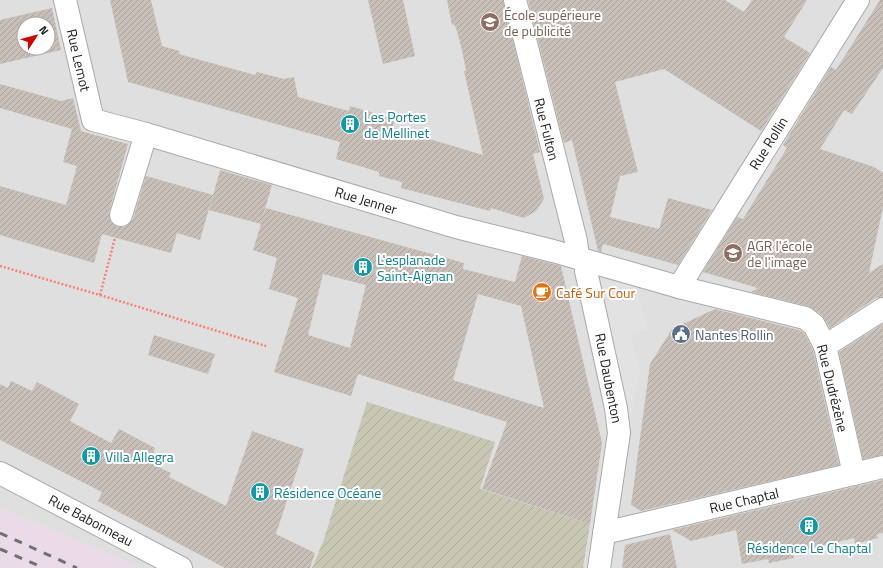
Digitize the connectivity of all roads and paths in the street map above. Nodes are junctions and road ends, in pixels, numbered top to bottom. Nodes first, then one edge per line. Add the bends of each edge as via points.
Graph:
1 (65, 0) edge
2 (515, 0) edge
3 (858, 0) edge
4 (93, 120) joint
5 (146, 134) junction
6 (121, 215) joint
7 (583, 260) junction
8 (0, 266) edge
9 (679, 287) junction
10 (100, 295) junction
11 (883, 309) edge
12 (266, 346) dead end
13 (825, 346) junction
14 (883, 467) edge
15 (0, 473) edge
16 (854, 474) junction
17 (604, 533) junction
18 (181, 568) edge
19 (599, 568) edge

1 - 4 street, Rue Lemot
2 - 7 street, Rue Fulton
3 - 9 street, Rue Rollin
4 - 5 street, Rue Jenner
5 - 6 street
5 - 7 street, Rue Jenner via 456,227
6 - 10 path
7 - 9 street, Rue Jenner
7 - 17 street, Rue Daubenton via 616,408 619,433
8 - 10 path
9 - 13 street, Rue Dudrézène via 805,318 814,325
10 - 12 path
11 - 13 street
13 - 16 street, Rue Dudrézène
14 - 16 street, Rue Chaptal
15 - 18 street, Rue Babonneau
16 - 17 street, Rue Chaptal
17 - 19 street, Rue Daubenton

